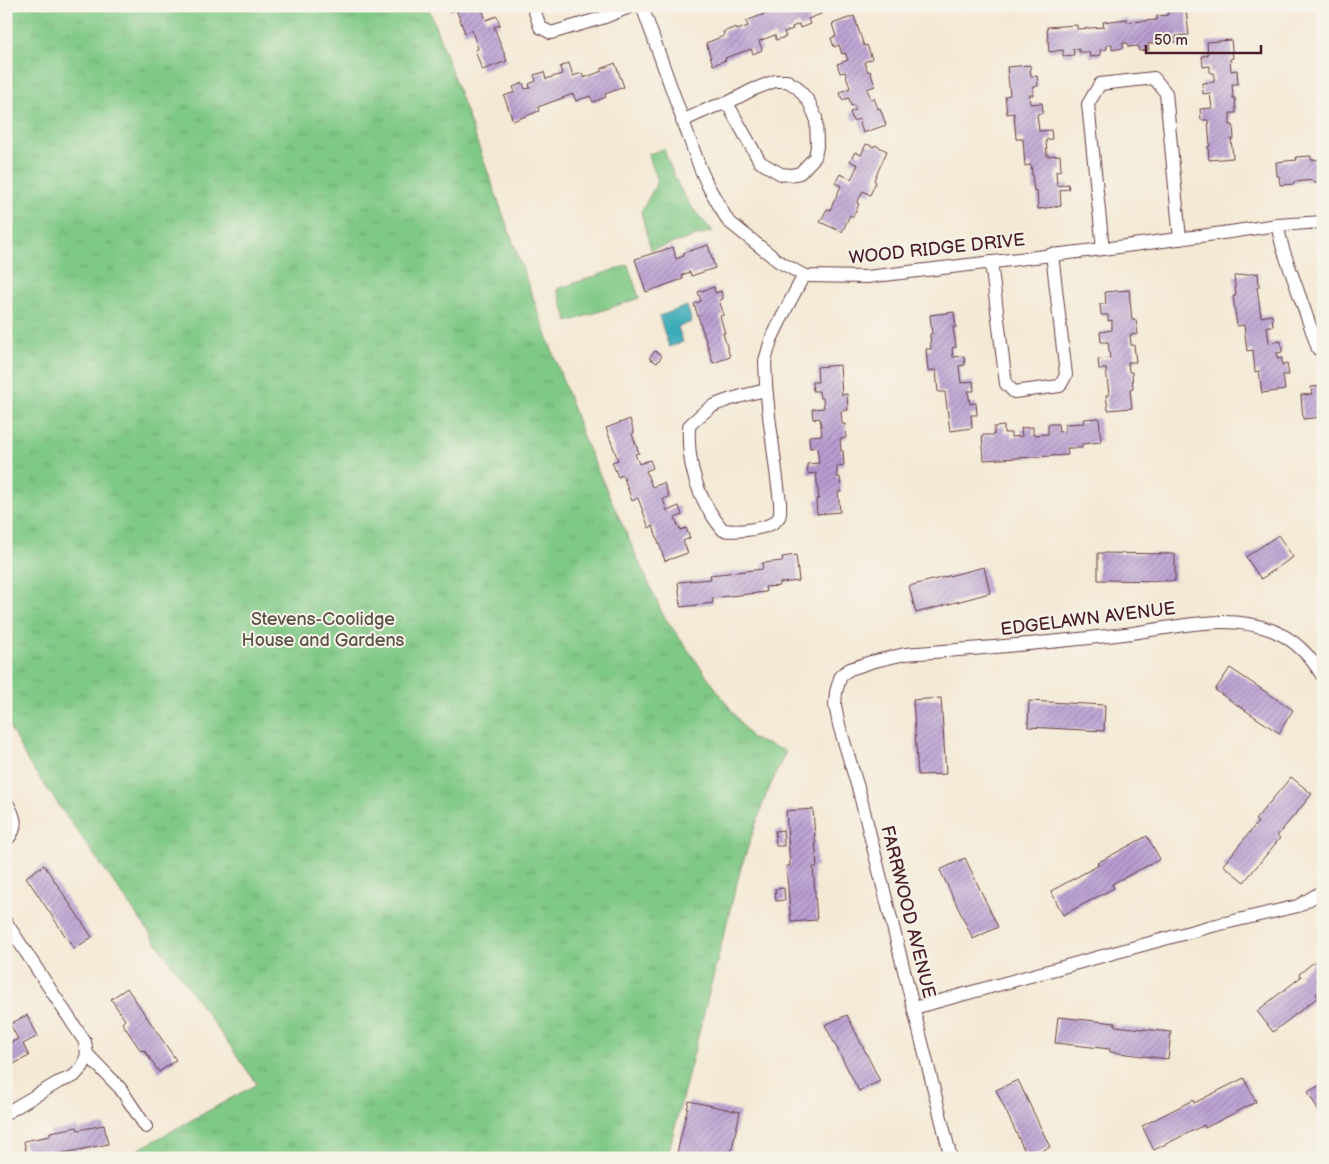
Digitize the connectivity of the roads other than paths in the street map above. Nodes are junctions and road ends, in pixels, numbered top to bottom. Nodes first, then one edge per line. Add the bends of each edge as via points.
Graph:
1 (533, 6) edge
2 (632, 6) edge
3 (642, 6) edge
4 (727, 103) junction
5 (682, 121) junction
6 (1323, 222) edge
7 (1276, 225) junction
8 (1180, 239) junction
9 (1103, 249) junction
10 (1052, 254) junction
11 (991, 262) junction
12 (804, 275) junction
13 (1323, 352) edge
14 (766, 390) junction
15 (842, 675) joint
16 (1323, 677) edge
17 (6, 800) edge
18 (6, 841) edge
19 (1323, 892) edge
20 (6, 922) edge
21 (914, 1008) junction
22 (87, 1054) junction
23 (6, 1113) edge
24 (146, 1127) dead end
25 (951, 1158) edge

1 - 2 street via 540,27 552,33
3 - 5 street, WOOD RIDGE DRIVE
4 - 4 street via 775,81 787,81 797,86 816,118 815,157 800,173 791,175 781,174 760,162
4 - 5 street
5 - 12 street, WOOD RIDGE DRIVE via 708,186 728,221 778,261
6 - 7 street, WOOD RIDGE DRIVE
7 - 8 street, WOOD RIDGE DRIVE
7 - 13 street via 1318,348
8 - 9 street, WOOD RIDGE DRIVE
8 - 9 street via 1166,93 1154,78 1100,84 1088,104
9 - 10 street, WOOD RIDGE DRIVE
10 - 11 street, WOOD RIDGE DRIVE
10 - 11 street via 1066,375 1060,386 1014,392 1006,384
11 - 12 street, WOOD RIDGE DRIVE via 867,277
12 - 14 street via 771,340 765,361
14 - 14 street via 780,516 768,526 734,532 723,530 706,507 691,465 689,426 714,406
15 - 16 street, EDGELAWN AVENUE via 850,669 905,654 1236,622 1274,631 1291,640
15 - 21 street, FARRWOOD AVENUE via 835,705 839,724
17 - 18 street via 15,824 13,834
19 - 21 street via 1298,906 1208,927
20 - 22 street via 85,1042
21 - 25 street, FARRWOOD AVENUE
22 - 23 street via 83,1066 74,1076
22 - 24 street via 120,1088

